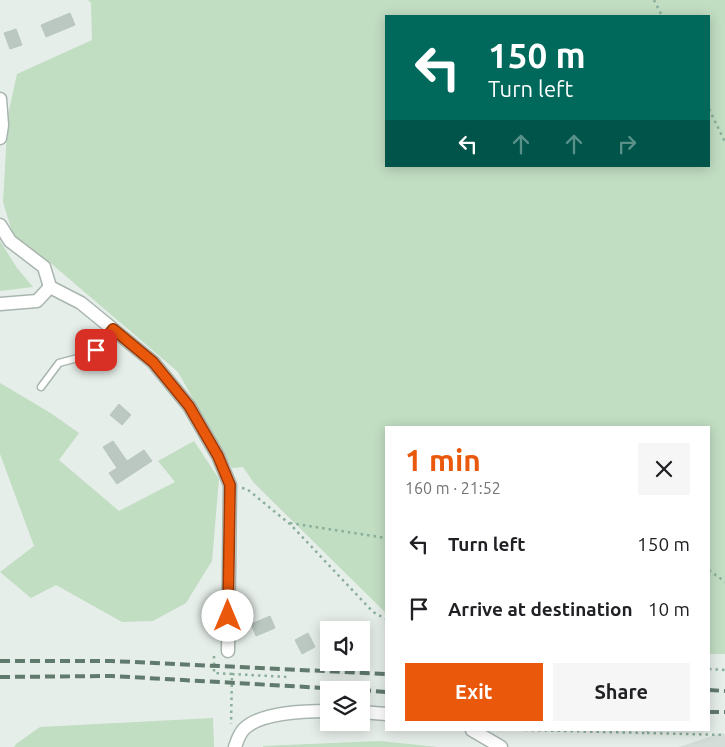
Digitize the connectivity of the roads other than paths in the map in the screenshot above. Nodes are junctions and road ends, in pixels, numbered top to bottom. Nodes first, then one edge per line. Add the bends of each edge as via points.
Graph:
1 (0, 99) edge
2 (0, 138) edge
3 (0, 225) edge
4 (50, 287) junction
5 (0, 304) edge
6 (113, 329) junction
7 (41, 387) dead end
8 (228, 651) road end
9 (320, 712) edge
10 (370, 713) edge
11 (385, 714) edge
12 (474, 731) edge
13 (237, 741) edge
14 (502, 747) edge

1 - 2 street
3 - 4 street via 10,241 44,267
4 - 5 street via 37,301
4 - 6 street via 81,303
6 - 7 lane via 96,350 59,364
6 - 8 street via 153,362 189,406 218,456 230,485
9 - 13 street via 263,719 248,726
10 - 11 street
12 - 14 street

